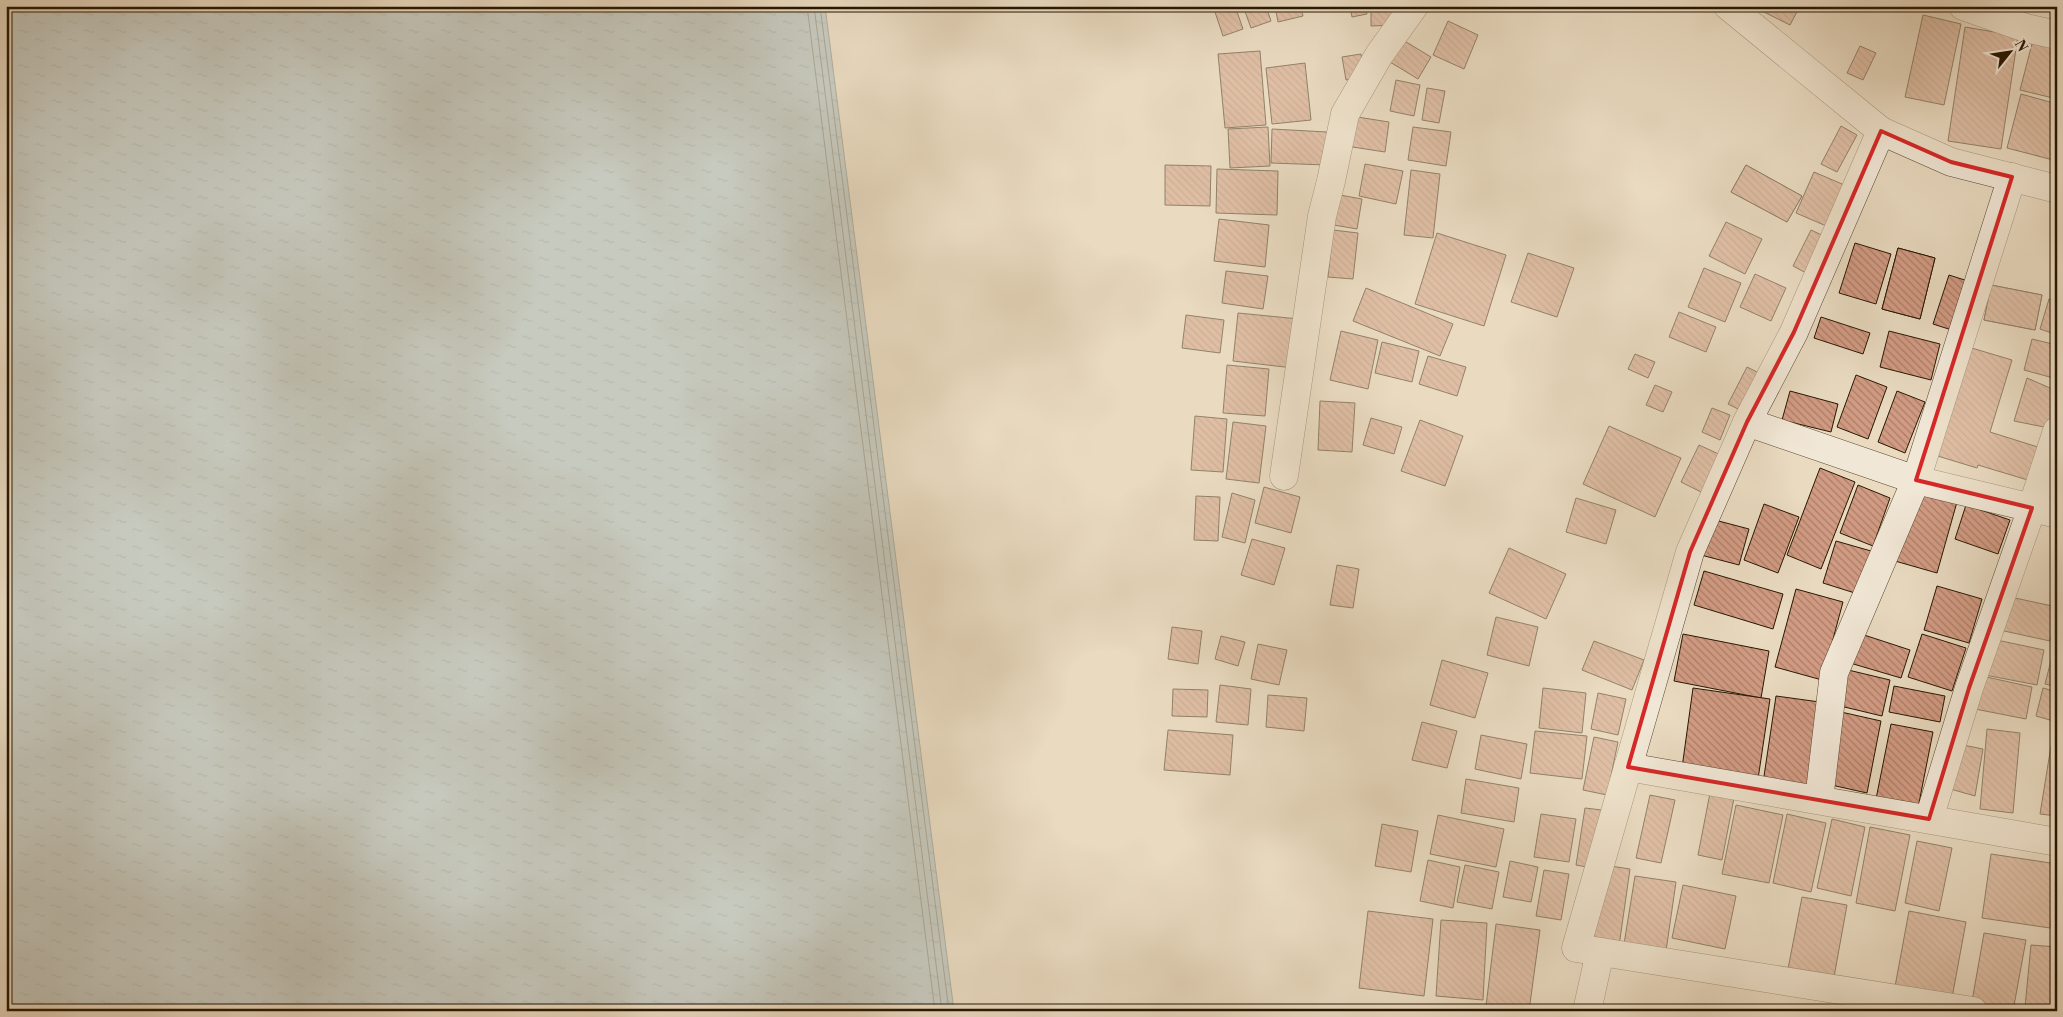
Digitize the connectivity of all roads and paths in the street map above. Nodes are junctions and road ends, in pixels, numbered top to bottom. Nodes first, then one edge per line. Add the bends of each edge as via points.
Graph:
1 (1414, 6) edge
2 (1728, 6) edge
3 (1963, 6) edge
4 (2057, 35) edge
5 (1881, 131) junction
6 (2012, 177) junction
7 (2057, 189) edge
8 (1747, 422) junction
9 (2057, 432) edge
10 (1284, 476) dead end
11 (1916, 480) junction
12 (2044, 511) edge
13 (1628, 767) junction
14 (1819, 800) junction
15 (1929, 819) junction
16 (2057, 842) edge
17 (1600, 952) junction
18 (1587, 1011) edge
19 (1973, 1011) edge

1 - 10 street via 1379,55 1345,114 1322,216
2 - 5 street
3 - 4 street
5 - 6 street via 1951,162
5 - 8 street via 1794,332
6 - 7 street
6 - 11 street
8 - 11 street
8 - 13 street via 1690,552
9 - 12 street
11 - 12 street
11 - 14 street via 1834,673
12 - 15 street via 1969,688
13 - 14 street
13 - 17 street via 1576,948
14 - 15 street
15 - 16 street
17 - 18 street
17 - 19 street

